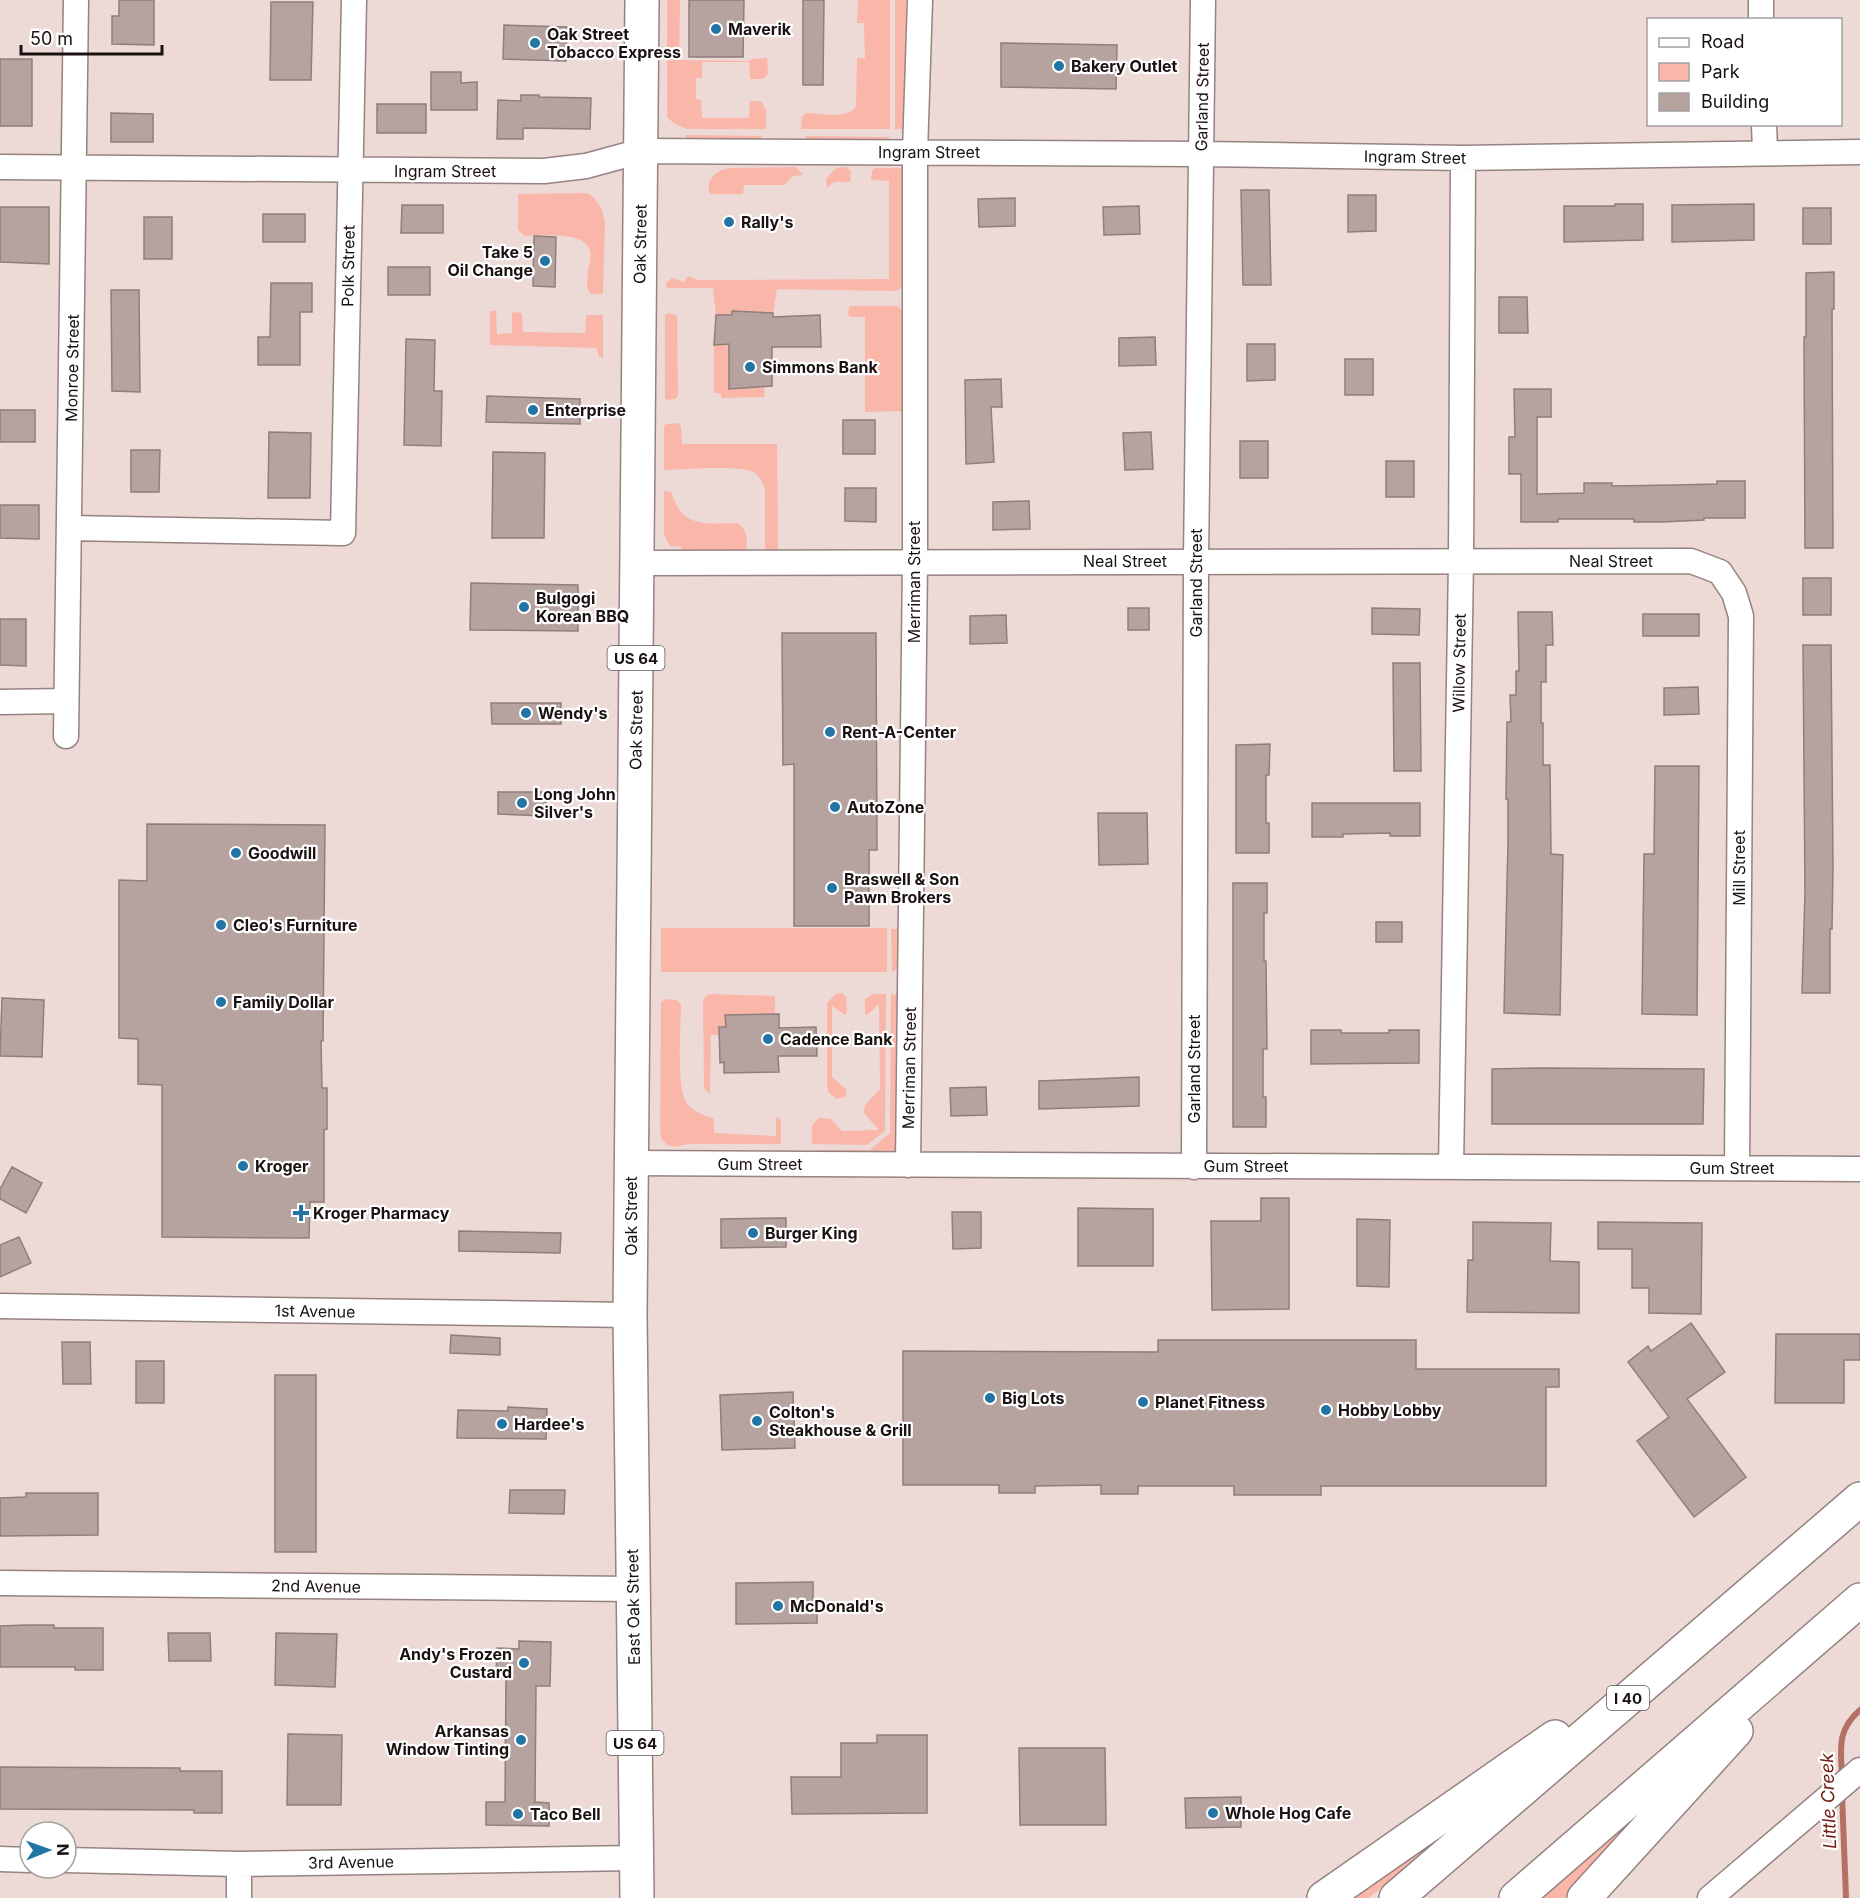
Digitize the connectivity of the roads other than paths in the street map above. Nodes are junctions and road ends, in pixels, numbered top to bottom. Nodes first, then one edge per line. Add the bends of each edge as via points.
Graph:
1 (76, 0) edge
2 (354, 0) edge
3 (642, 0) edge
4 (920, 0) edge
5 (1203, 0) edge
6 (1761, 0) edge
7 (1761, 18) edge
8 (1764, 126) edge
9 (641, 151) junction
10 (915, 152) junction
11 (1765, 152) junction
12 (1860, 152) edge
13 (1201, 154) junction
14 (1463, 158) junction
15 (0, 167) edge
16 (75, 168) junction
17 (350, 171) junction
18 (69, 528) junction
19 (915, 561) junction
20 (1196, 561) junction
21 (1461, 561) junction
22 (637, 563) junction
23 (1720, 572) joint
24 (66, 701) junction
25 (0, 702) edge
26 (66, 736) dead end
27 (632, 1163) junction
28 (908, 1165) junction
29 (1194, 1167) junction
30 (1451, 1167) junction
31 (1737, 1168) junction
32 (1860, 1169) edge
33 (0, 1306) edge
34 (630, 1315) junction
35 (1860, 1499) edge
36 (0, 1583) edge
37 (632, 1589) junction
38 (1850, 1609) edge
39 (1704, 1633) junction
40 (1860, 1770) edge
41 (636, 1858) junction
42 (0, 1859) edge
43 (18, 1860) edge
44 (78, 1860) edge
45 (239, 1864) junction
46 (239, 1898) edge
47 (637, 1898) edge
48 (1324, 1898) edge
49 (1396, 1898) edge
50 (1516, 1898) edge
51 (1584, 1898) edge
52 (1710, 1898) edge

1 - 16 street, Monroe Street
2 - 17 street, Polk Street
3 - 9 highway, Oak Street / US 64
4 - 10 street, Merriman Street
5 - 13 street, Garland Street
6 - 7 street
8 - 11 street
9 - 10 street, Ingram Street
9 - 17 street, Ingram Street via 586,166 544,171
9 - 22 highway, Oak Street / US 64
10 - 13 street, Ingram Street
10 - 19 street, Merriman Street
11 - 12 street, Ingram Street
11 - 14 street, Ingram Street
13 - 14 street, Ingram Street
13 - 20 street, Garland Street
14 - 21 street, Willow Street
15 - 16 street, Ingram Street
16 - 17 street, Ingram Street
16 - 18 street, Monroe Street
17 - 18 street, Polk Street via 343,533
18 - 24 street, Monroe Street
19 - 20 street, Neal Street
19 - 22 street, Neal Street
19 - 28 street, Merriman Street
20 - 21 street, Neal Street
20 - 29 street, Garland Street
21 - 23 street, Neal Street via 1691,561
21 - 30 street, Willow Street
22 - 27 highway, Oak Street / US 64
23 - 31 street, Mill Street via 1734,593 1741,616
24 - 25 street
24 - 26 street, Monroe Street
27 - 28 street, Gum Street
27 - 34 highway, Oak Street / US 64
28 - 29 street, Gum Street
29 - 30 street, Gum Street
30 - 31 street, Gum Street
31 - 32 street, Gum Street
33 - 34 street, 1st Avenue
34 - 37 highway, East Oak Street / US 64
35 - 39 highway, I 40
36 - 37 street, 2nd Avenue
37 - 41 highway, East Oak Street / US 64
38 - 50 highway
38 - 51 highway
39 - 48 highway
39 - 49 highway, I 40
40 - 52 street
41 - 45 street, 3rd Avenue
41 - 47 highway, East Oak Street / US 64
42 - 43 street
44 - 45 street, 3rd Avenue
45 - 46 street

